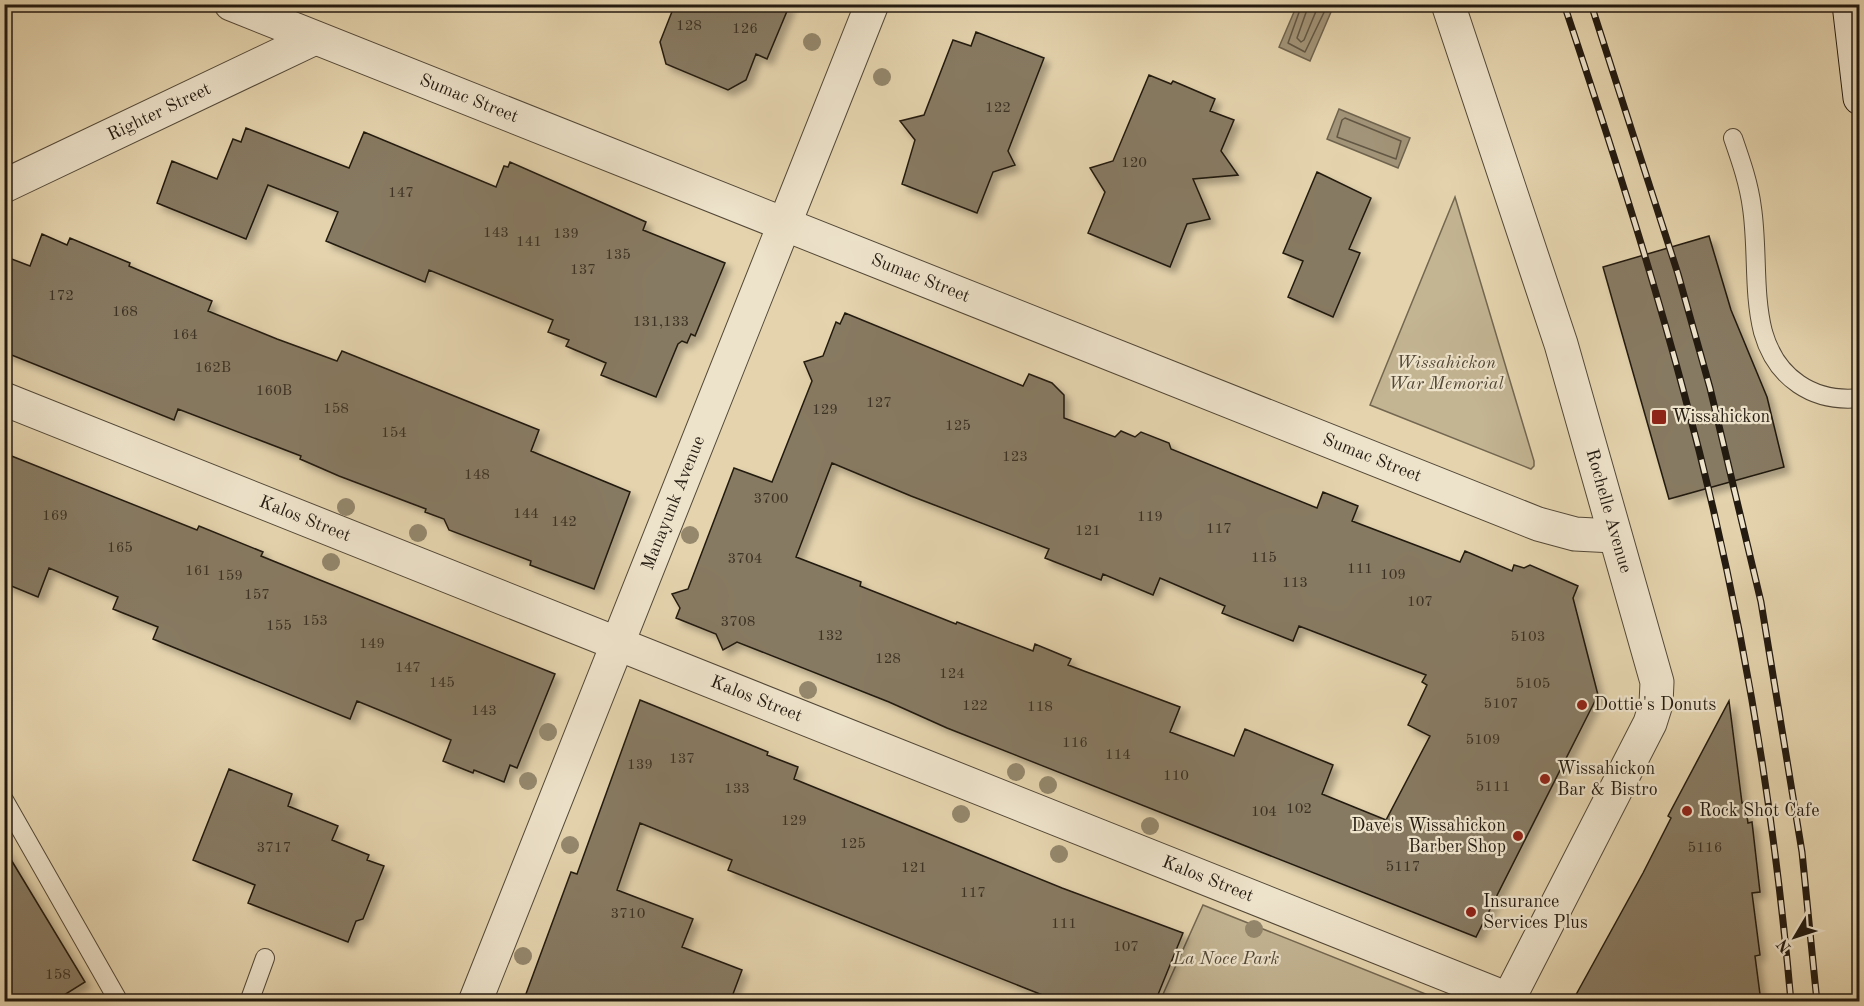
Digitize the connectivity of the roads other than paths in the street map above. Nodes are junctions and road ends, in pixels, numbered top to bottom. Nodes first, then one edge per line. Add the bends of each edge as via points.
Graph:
1 (231, 4) edge
2 (872, 4) edge
3 (1448, 4) edge
4 (1849, 4) edge
5 (315, 38) junction
6 (1860, 98) edge
7 (1733, 138) dead end
8 (4, 186) edge
9 (785, 225) junction
10 (1860, 398) edge
11 (4, 399) edge
12 (1614, 536) junction
13 (616, 644) junction
14 (4, 800) edge
15 (265, 958) dead end
16 (1508, 1000) edge
17 (119, 1002) edge
18 (249, 1002) edge
19 (475, 1002) edge

1 - 5 street, Sumac Street
2 - 9 street, Manayunk Avenue
3 - 12 street, Rochelle Avenue via 1561,344
4 - 6 street
5 - 8 street, Righter Street
5 - 9 street, Sumac Street
7 - 10 lane via 1752,208 1760,306 1768,345 1787,374 1802,387 1821,397
9 - 12 street, Sumac Street via 1538,524 1575,534
9 - 13 street, Manayunk Avenue
11 - 13 street, Kalos Street
12 - 16 street, Rochelle Avenue via 1657,682 1656,704 1650,723
13 - 16 street, Kalos Street
13 - 19 street, Manayunk Avenue
14 - 17 lane
15 - 18 lane

